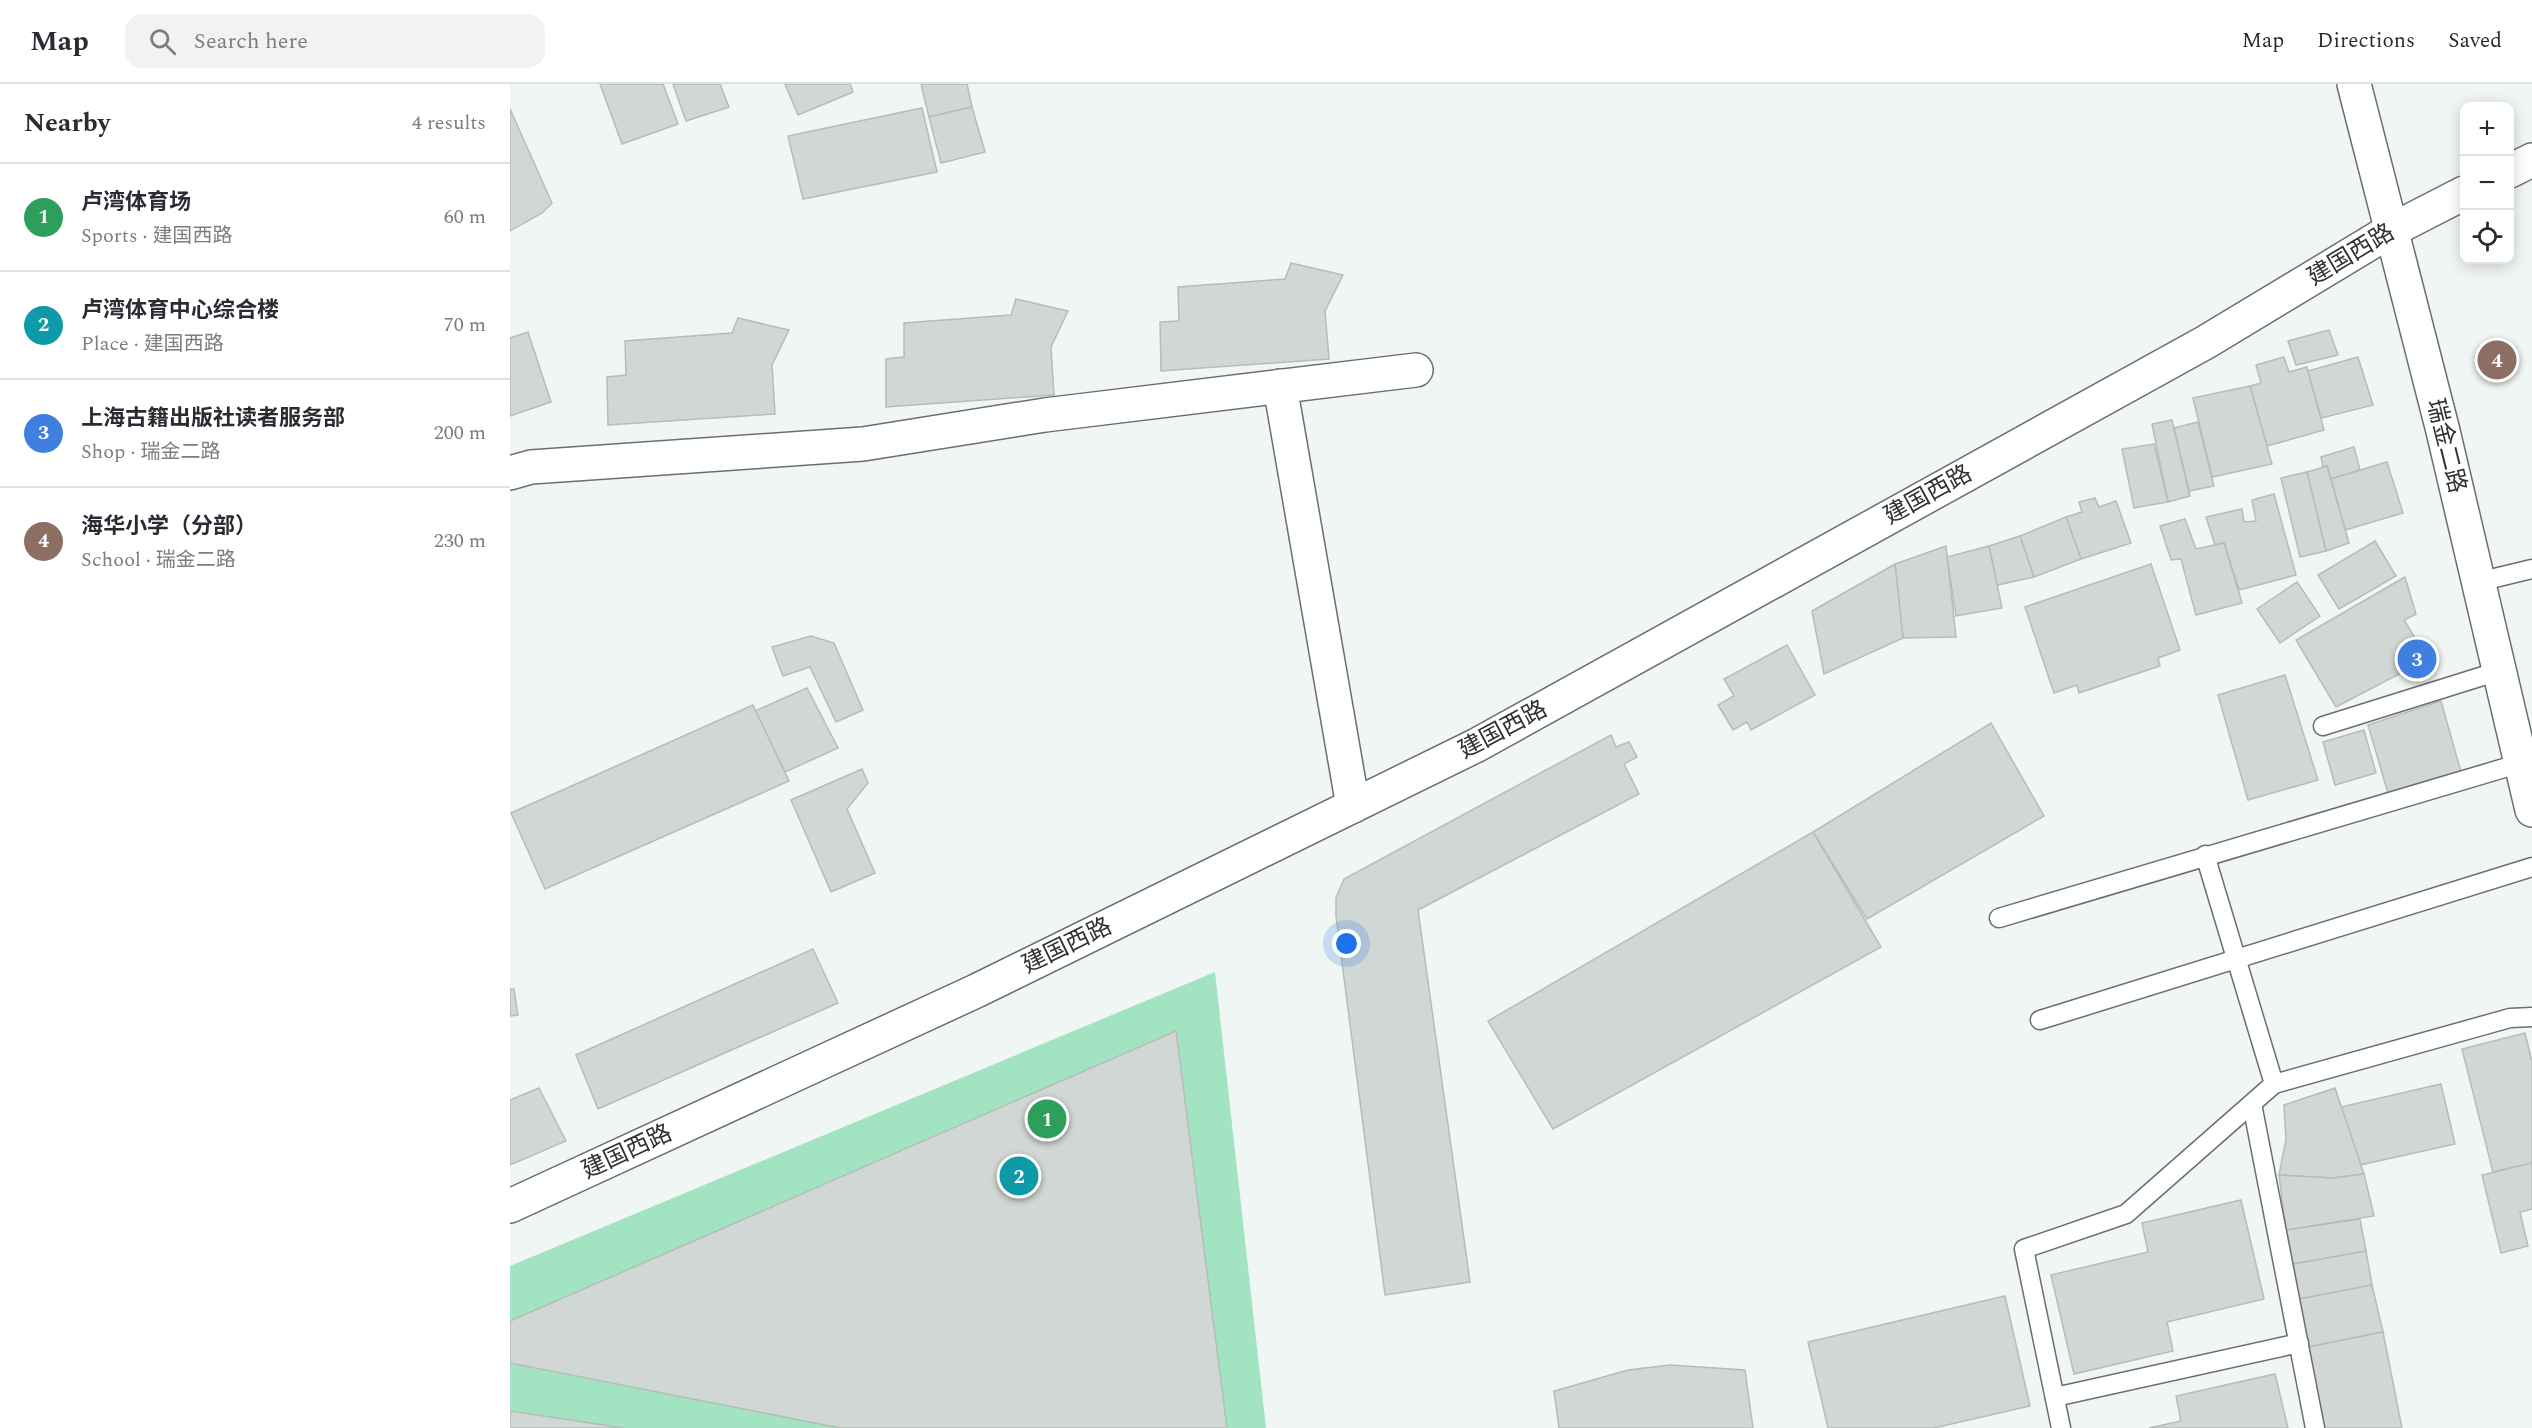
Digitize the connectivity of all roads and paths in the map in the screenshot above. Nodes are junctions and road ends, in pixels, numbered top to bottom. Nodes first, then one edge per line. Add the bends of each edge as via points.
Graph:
1 (2354, 84) edge
2 (2532, 159) edge
3 (2514, 169) edge
4 (2460, 195) edge
5 (2390, 231) junction
6 (1416, 370) dead end
7 (1280, 386) junction
8 (510, 474) edge
9 (2532, 569) edge
10 (2478, 582) junction
11 (2499, 671) junction
12 (2323, 726) dead end
13 (2521, 763) junction
14 (1353, 806) junction
15 (2532, 810) edge
16 (2205, 855) junction
17 (2532, 867) edge
18 (1999, 918) dead end
19 (2238, 958) junction
20 (2532, 1017) edge
21 (2040, 1020) dead end
22 (2274, 1084) junction
23 (2252, 1104) junction
24 (510, 1206) edge
25 (2299, 1343) junction
26 (2055, 1397) junction
27 (2061, 1428) edge
28 (2316, 1428) edge

1 - 5 street, 瑞金二路
2 - 3 street
4 - 5 street, 建国西路
5 - 10 street, 瑞金二路
5 - 14 street, 建国西路 via 2196,348 1487,739
6 - 7 street
7 - 8 street via 1045,415 863,444 531,467
7 - 14 street
9 - 10 lane
10 - 11 street, 瑞金二路
11 - 12 lane
11 - 13 street, 瑞金二路
13 - 15 street, 瑞金二路
13 - 16 lane
14 - 24 street, 建国西路 via 976,991
16 - 18 lane
16 - 19 lane
17 - 19 lane
19 - 21 lane
19 - 22 lane
20 - 22 lane via 2510,1018
22 - 23 lane
23 - 25 lane
23 - 26 lane via 2126,1214 2024,1249
25 - 26 lane
25 - 28 lane
26 - 27 lane

